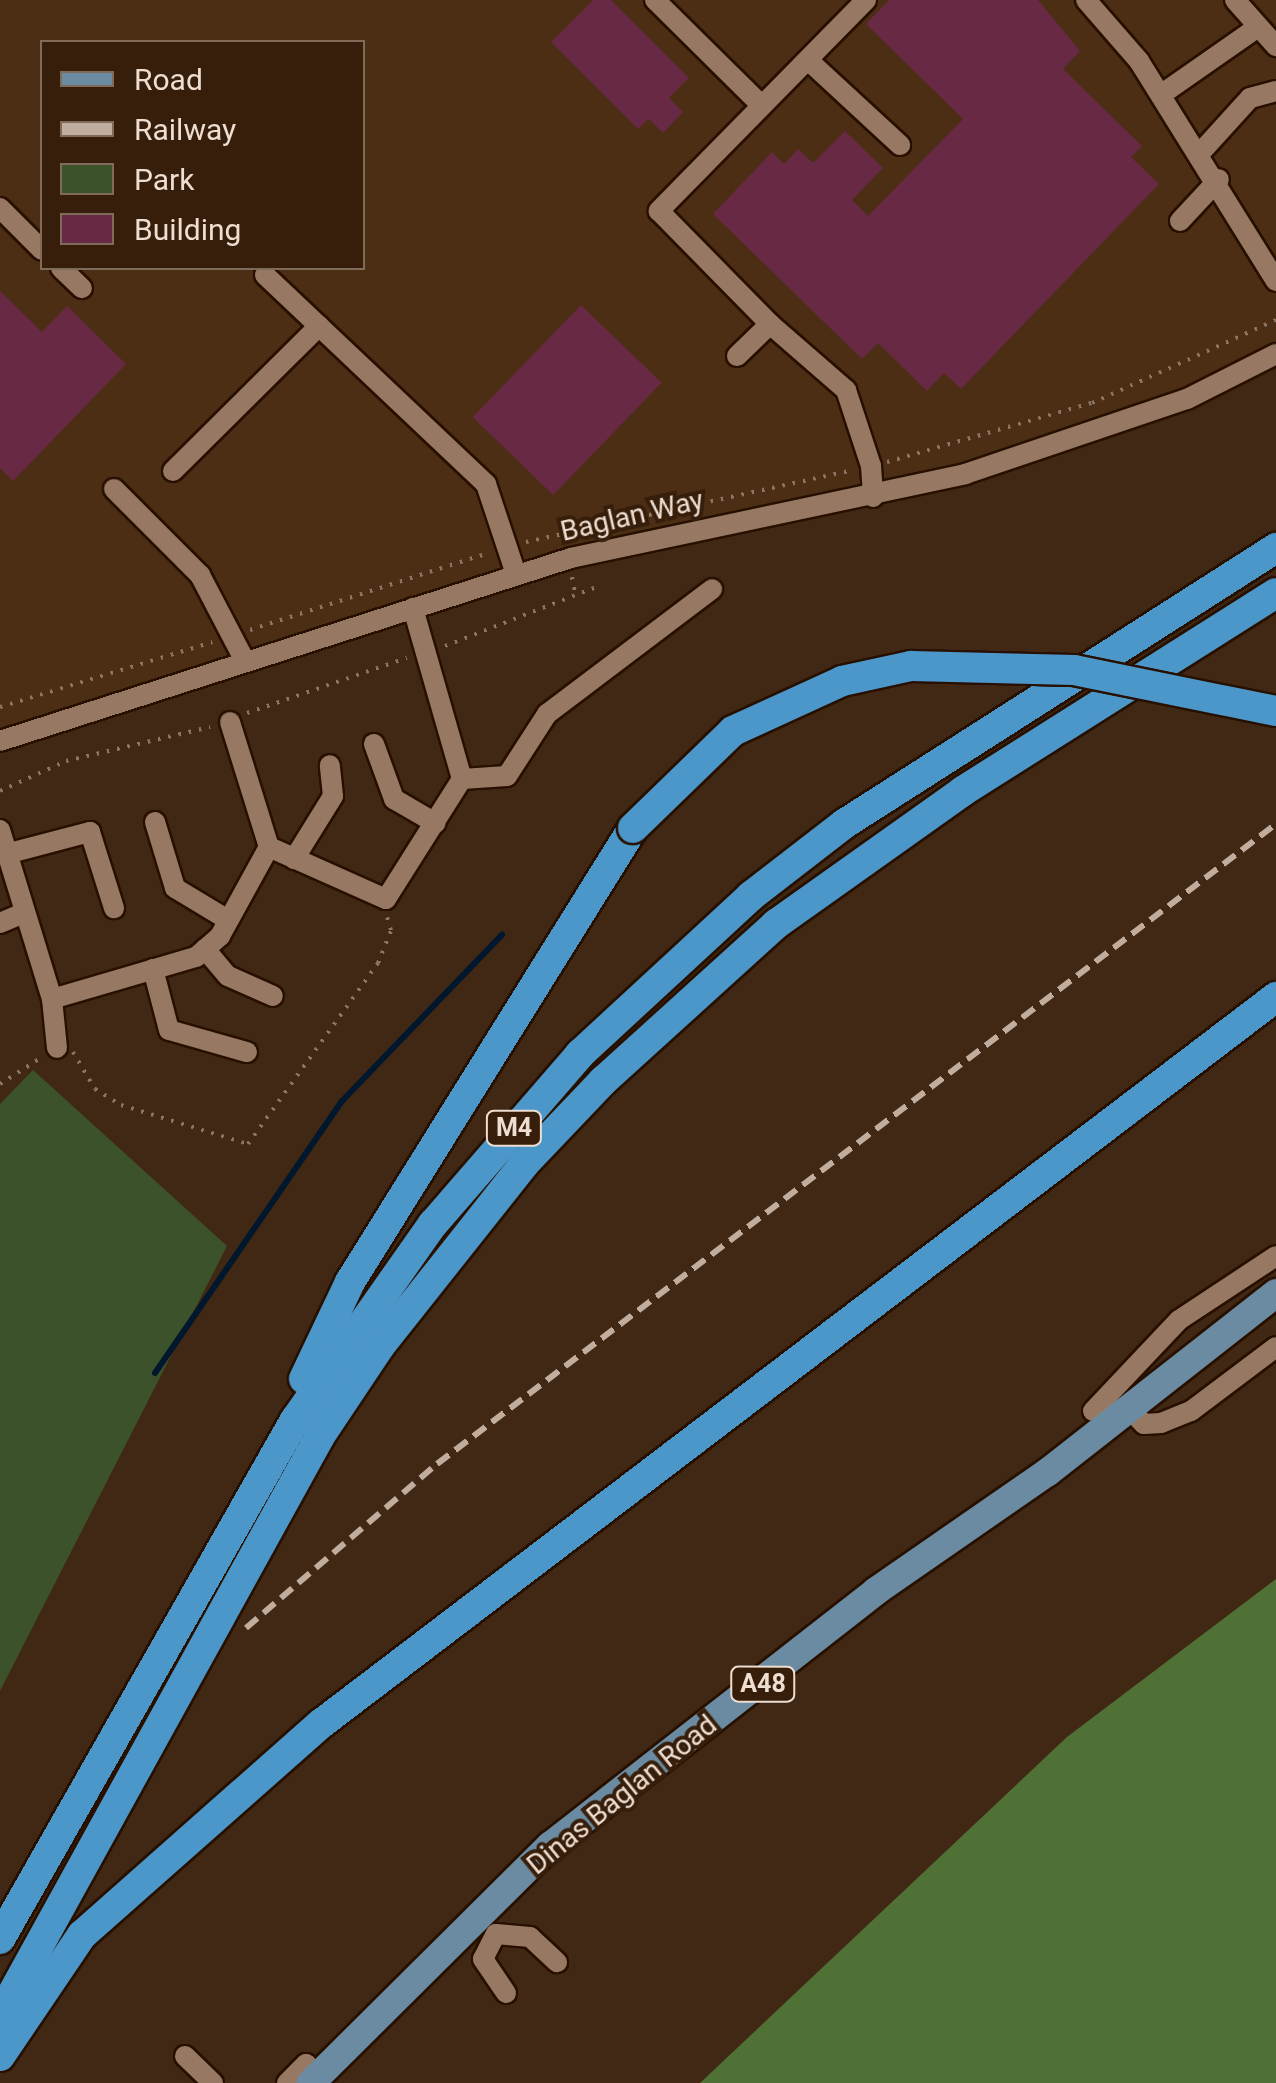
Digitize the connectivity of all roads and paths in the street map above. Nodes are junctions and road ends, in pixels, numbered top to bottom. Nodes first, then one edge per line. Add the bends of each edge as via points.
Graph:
1 (655, 0) edge
2 (866, 0) edge
3 (1086, 0) edge
4 (1235, 0) edge
5 (1258, 26) junction
6 (1276, 46) edge
7 (809, 60) junction
8 (1276, 91) edge
9 (1162, 94) junction
10 (759, 103) junction
11 (900, 145) dead end
12 (1200, 152) junction
13 (1218, 179) junction
14 (0, 208) edge
15 (1180, 220) dead end
16 (40, 248) edge
17 (62, 270) edge
18 (265, 275) dead end
19 (1276, 281) edge
20 (82, 288) dead end
21 (1276, 320) edge
22 (770, 324) junction
23 (318, 326) junction
24 (1276, 354) edge
25 (737, 356) dead end
26 (871, 466) junction
27 (173, 471) dead end
28 (114, 490) dead end
29 (873, 496) junction
30 (508, 547) junction
31 (1276, 548) edge
32 (516, 574) junction
33 (594, 588) dead end
34 (712, 588) dead end
35 (1276, 593) edge
36 (412, 608) junction
37 (234, 635) junction
38 (425, 651) junction
39 (244, 659) junction
40 (0, 707) edge
41 (1276, 711) edge
42 (230, 722) junction
43 (0, 742) edge
44 (374, 744) dead end
45 (330, 765) dead end
46 (462, 779) junction
47 (0, 791) edge
48 (156, 822) dead end
49 (436, 823) junction
50 (0, 830) edge
51 (268, 847) junction
52 (6, 854) junction
53 (294, 859) junction
54 (114, 908) dead end
55 (21, 914) junction
56 (228, 920) junction
57 (0, 923) edge
58 (205, 949) junction
59 (152, 969) junction
60 (273, 996) dead end
61 (1276, 997) edge
62 (52, 999) junction
63 (57, 1048) joint
64 (247, 1052) dead end
65 (0, 1084) edge
66 (1276, 1256) edge
67 (1276, 1293) edge
68 (1276, 1348) edge
69 (1128, 1407) junction
70 (1093, 1411) dead end
71 (242, 1512) junction
72 (482, 1931) junction
73 (0, 1939) edge
74 (557, 1962) dead end
75 (506, 1993) dead end
76 (0, 2016) edge
77 (0, 2056) edge
78 (185, 2056) dead end
79 (315, 2080) edge
80 (213, 2083) edge
81 (287, 2083) edge

1 - 10 street
2 - 7 street
3 - 9 street
4 - 5 street
5 - 6 street
5 - 9 street
7 - 10 street
7 - 11 street
8 - 12 street via 1250,98
9 - 12 street
10 - 22 street via 659,211
12 - 13 street
13 - 15 street
13 - 19 street
14 - 16 street
17 - 20 street
18 - 23 street
21 - 26 path via 1092,403 950,449
22 - 25 street
22 - 26 street via 846,390
23 - 27 street
23 - 30 street via 486,484
24 - 29 street, Baglan Way via 1186,399 965,474
26 - 29 street
26 - 30 path
28 - 37 street via 200,575
29 - 32 street, Baglan Way via 698,528
30 - 32 street
30 - 37 path
31 - 71 highway, M4 via 844,824 664,972 580,1054 433,1224 346,1344
32 - 36 street, Baglan Way
33 - 38 path via 469,641
34 - 46 street via 547,714 507,776
35 - 76 highway, M4 via 963,791 776,924 602,1081 524,1164 380,1346 320,1436
36 - 38 street
36 - 39 street, Baglan Way
37 - 39 street
37 - 40 path
38 - 42 path
38 - 46 street
39 - 43 street, Baglan Way
41 - 71 highway, M4, bridge via 1074,670 910,666 842,681 733,731 632,828 350,1282
42 - 47 path via 66,761
42 - 51 street
44 - 49 street via 394,799
45 - 53 street via 333,796
46 - 49 street
48 - 56 street via 174,888
49 - 53 street via 381,902
50 - 52 street
51 - 53 street
51 - 56 street
52 - 54 street via 90,832
52 - 55 street
55 - 57 street
55 - 62 street via 42,956
56 - 58 street
58 - 59 street
58 - 60 street via 228,976
59 - 62 street
59 - 64 street via 169,1030
61 - 77 highway via 322,1723 82,1934
62 - 63 street
63 - 65 path
66 - 70 street via 1155,1340
67 - 69 main road, Dinas Baglan Road / A48
68 - 69 street via 1191,1410 1161,1423 1144,1424
69 - 72 main road, Dinas Baglan Road / A48 via 1048,1472 876,1591 550,1846
71 - 73 highway, M4
72 - 74 street via 523,1933
72 - 75 street via 483,1959
72 - 79 main road, Dinas Baglan Road / A48
78 - 80 street
79 - 81 street via 306,2064

